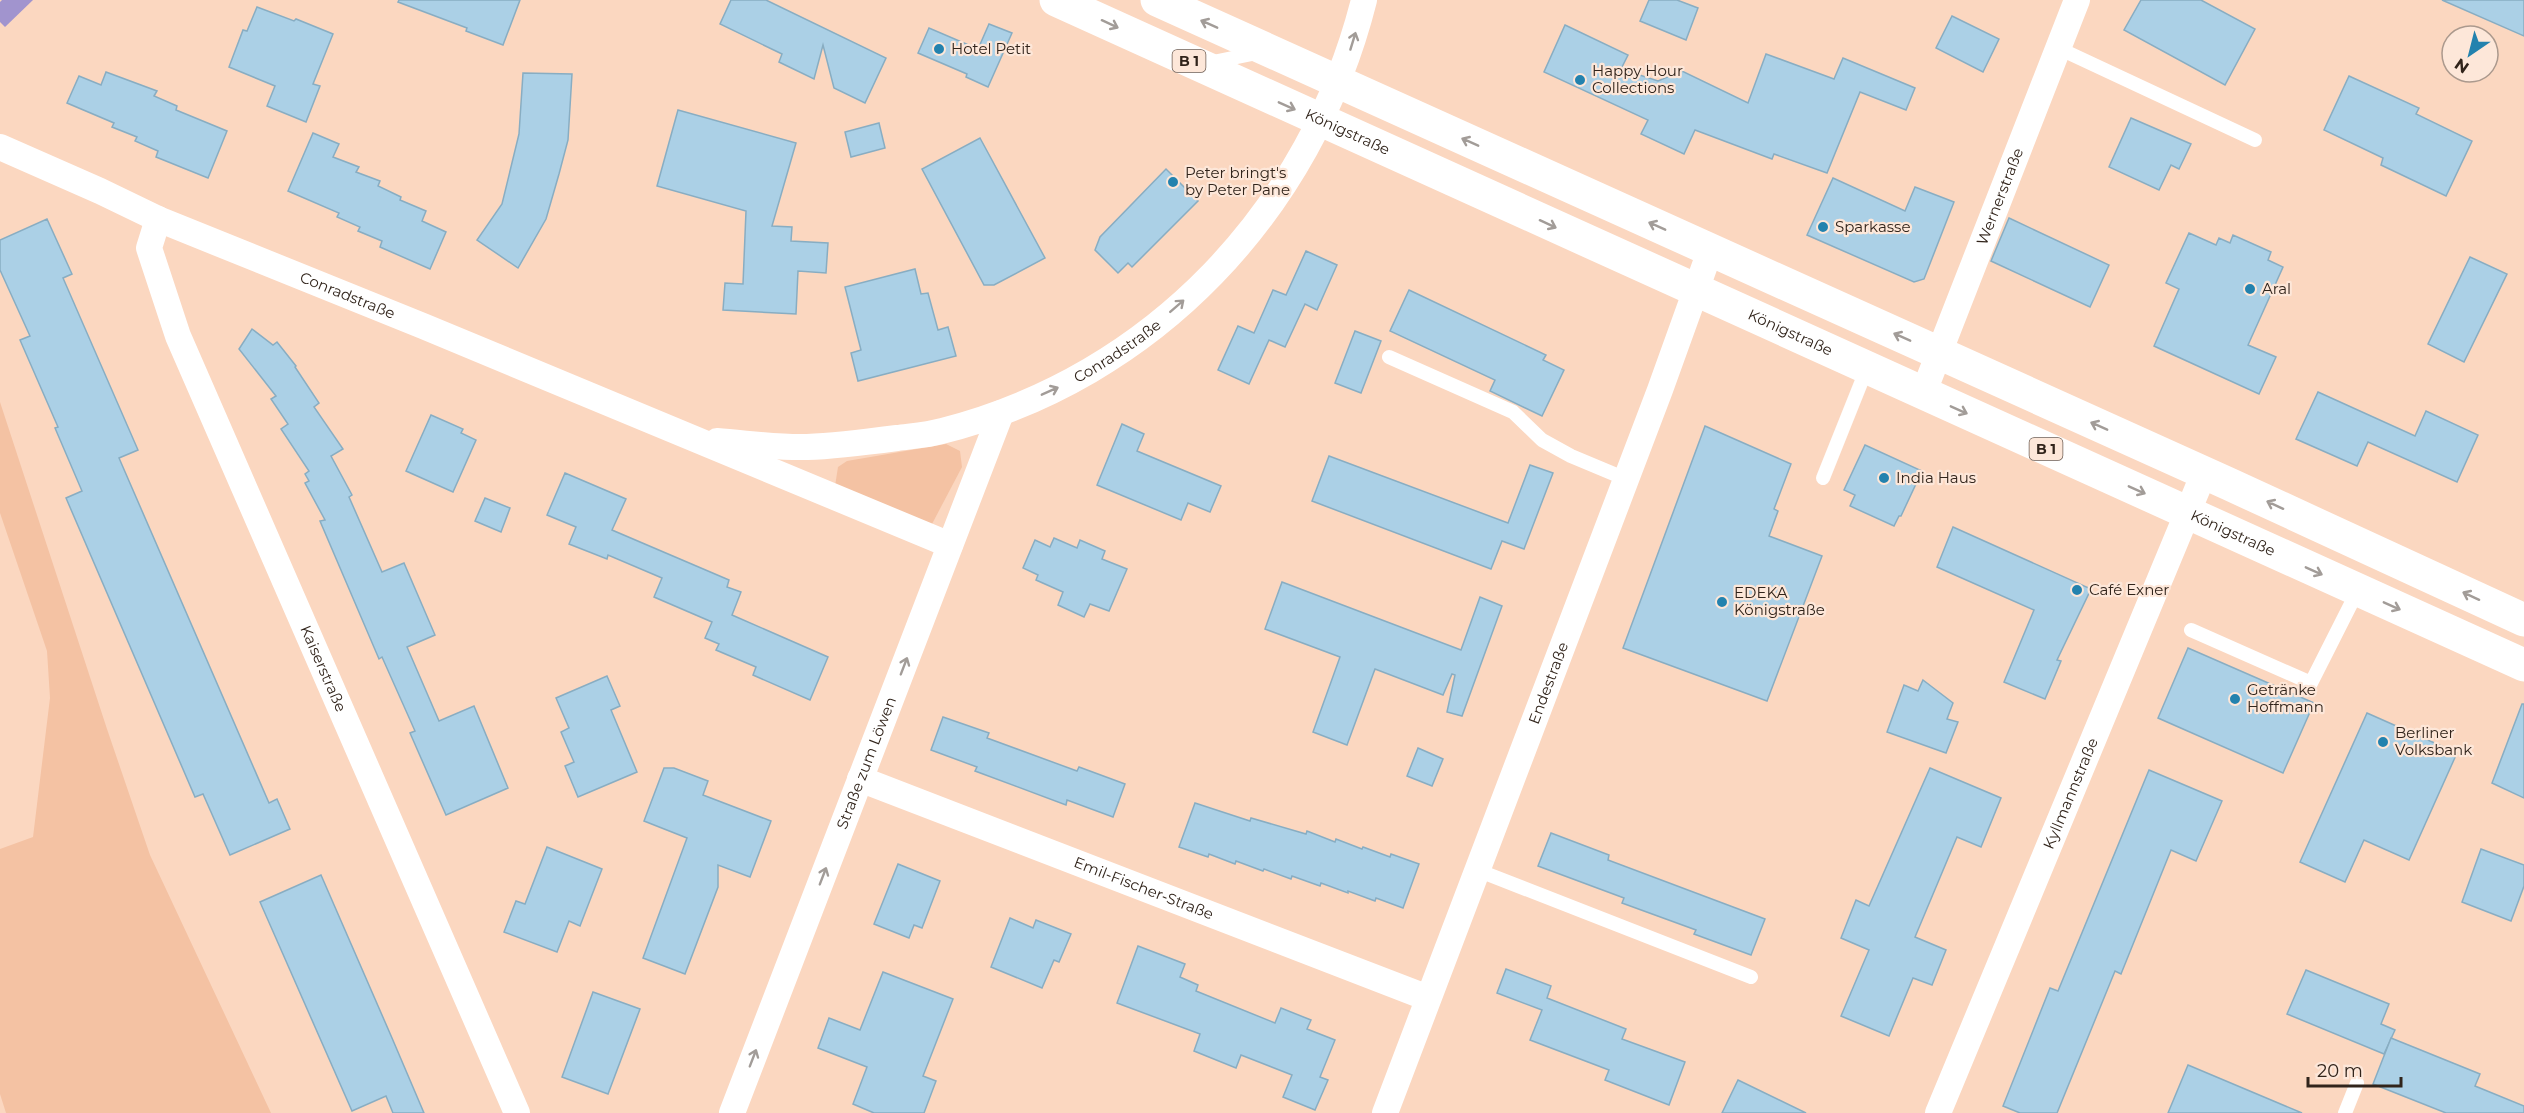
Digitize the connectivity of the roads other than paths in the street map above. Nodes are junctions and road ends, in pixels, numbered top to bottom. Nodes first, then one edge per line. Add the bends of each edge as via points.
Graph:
1 (1056, 0) edge
2 (1157, 0) edge
3 (1364, 0) edge
4 (2077, 0) edge
5 (2058, 48) junction
6 (1268, 51) junction
7 (1198, 65) junction
8 (1339, 82) junction
9 (1321, 121) junction
10 (2255, 140) dead end
11 (0, 147) edge
12 (158, 219) junction
13 (1710, 251) junction
14 (1695, 291) junction
15 (1940, 354) junction
16 (1389, 357) dead end
17 (1867, 369) junction
18 (1923, 394) junction
19 (1001, 413) junction
20 (696, 440) junction
21 (2204, 473) junction
22 (1822, 478) dead end
23 (1626, 479) junction
24 (2187, 513) junction
25 (950, 545) junction
26 (2358, 590) junction
27 (2524, 621) edge
28 (2191, 630) dead end
29 (2524, 665) edge
30 (860, 779) junction
31 (1477, 870) junction
32 (1750, 977) dead end
33 (1428, 998) junction
34 (2357, 1083) dead end
35 (517, 1113) edge
36 (732, 1113) edge
37 (1385, 1113) edge
38 (1938, 1113) edge
39 (2345, 1113) edge

1 -> 7 main road, Königstraße / B 1
6 -> 2 main road
8 -> 3 street, Conradstraße
4 - 5 street, Wernerstraße
5 - 10 lane
5 - 15 street, Wernerstraße
6 - 7 lane
6 - 8 main road
7 -> 9 main road, Königstraße / B 1
8 - 9 street, Conradstraße
13 -> 8 main road
9 -> 14 main road, Königstraße / B 1
19 -> 9 street, Conradstraße via 1073,381 1140,338 1219,269 1282,190
11 - 12 street, Conradstraße
12 - 20 street, Conradstraße
12 - 35 street, Kaiserstraße via 149,248 178,336
13 - 14 street, Endestraße
15 -> 13 main road
14 - 17 main road, Königstraße / B 1
14 - 23 street, Endestraße
15 - 18 street, Wernerstraße
21 -> 15 main road
16 - 23 lane via 1513,412 1542,440
17 - 18 main road, Königstraße / B 1
17 - 22 lane
18 -> 24 main road, Königstraße / B 1
19 - 20 street, Conradstraße via 940,432 850,444 806,447
19 - 25 street, Straße zum Löwen
20 - 25 street, Conradstraße
21 - 24 street, Kyllmannstraße
27 -> 21 main road
23 - 31 street, Endestraße
24 -> 26 main road, Königstraße / B 1
24 - 38 street, Kyllmannstraße
30 -> 25 street, Straße zum Löwen
26 - 28 lane via 2311,683
26 -> 29 main road, Königstraße / B 1
30 - 33 street, Emil-Fischer-Straße
36 -> 30 street, Straße zum Löwen
31 - 32 lane
31 - 33 street, Endestraße
33 - 37 street, Endestraße
34 - 39 lane

